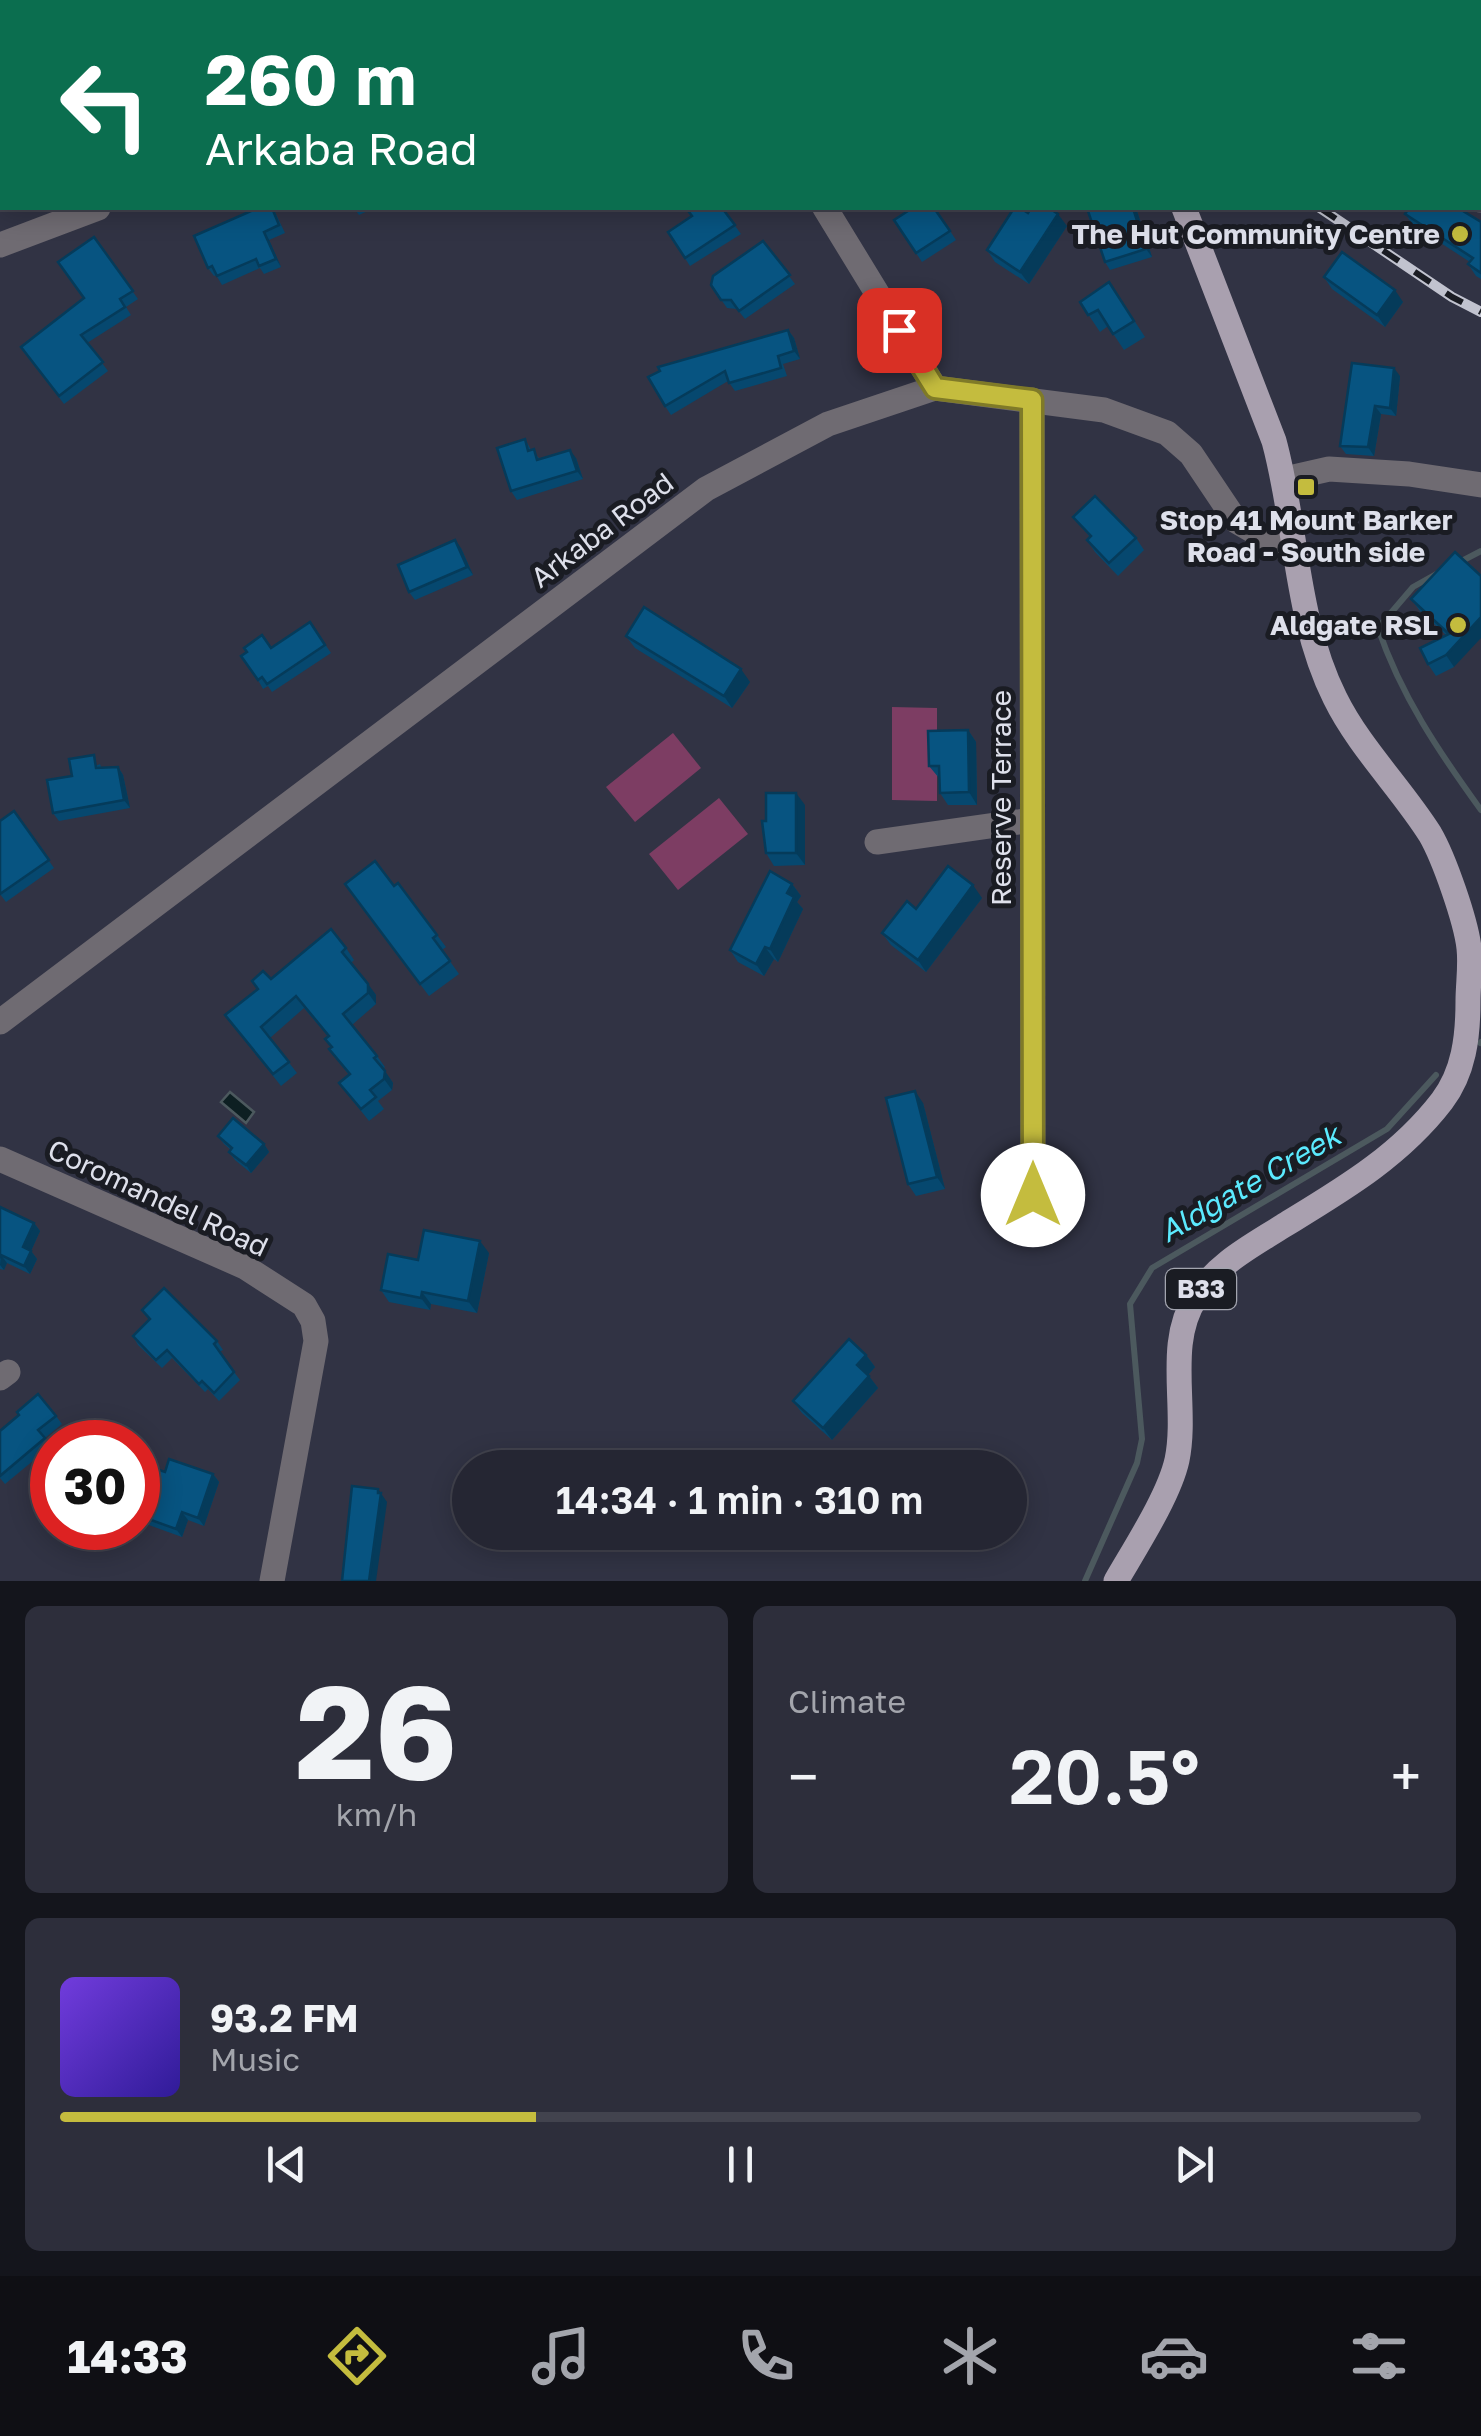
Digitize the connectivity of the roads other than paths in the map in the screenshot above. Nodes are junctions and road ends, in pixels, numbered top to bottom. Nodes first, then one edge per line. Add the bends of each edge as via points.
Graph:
1 (93, 210) edge
2 (825, 210) edge
3 (1185, 210) edge
4 (0, 245) edge
5 (935, 388) junction
6 (1032, 400) junction
7 (1284, 479) junction
8 (1481, 486) edge
9 (1295, 555) junction
10 (1032, 820) junction
11 (877, 842) dead end
12 (0, 1022) edge
13 (0, 1159) edge
14 (1033, 1195) dead end
15 (269, 1581) edge
16 (1116, 1581) edge

1 - 4 street
2 - 5 street
3 - 7 main road, B33
5 - 6 street, Arkaba Road
5 - 12 street, Arkaba Road via 828,424 706,489
6 - 9 street, Arkaba Road via 1104,410 1167,433 1191,454 1236,521
6 - 10 street, Reserve Terrace
7 - 8 street via 1329,469
7 - 9 main road, B33
9 - 16 main road, B33 via 1308,623 1335,698 1431,836 1446,870 1469,946 1462,1062 1444,1098 1384,1162 1236,1254 1192,1301 1178,1347 1177,1462
10 - 11 street
10 - 14 street, Reserve Terrace
13 - 15 street, Coromandel Road via 246,1267 304,1305 316,1341

